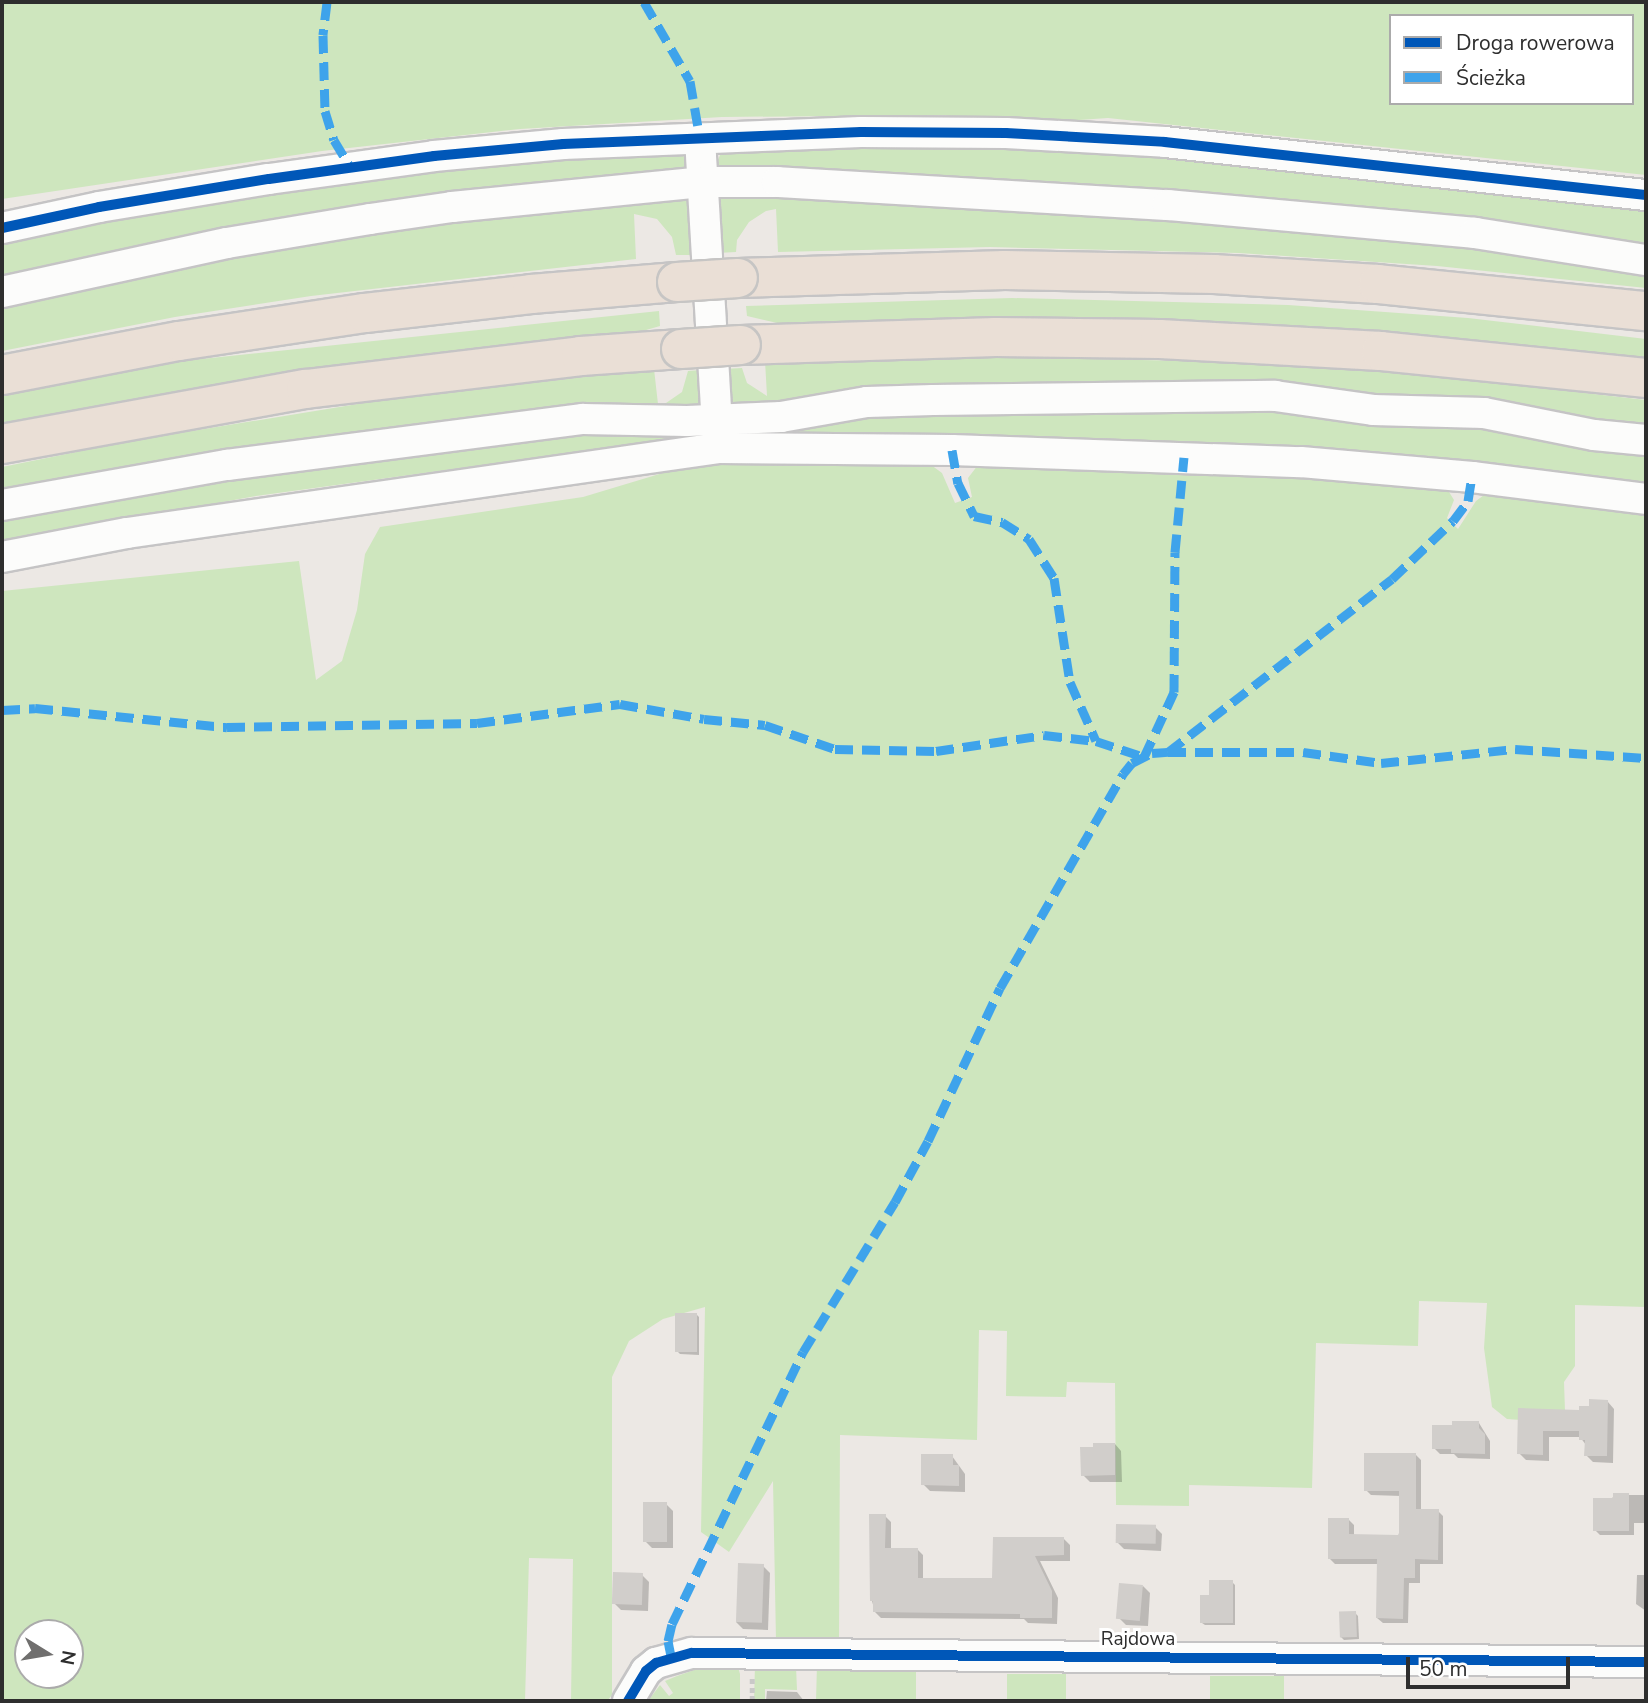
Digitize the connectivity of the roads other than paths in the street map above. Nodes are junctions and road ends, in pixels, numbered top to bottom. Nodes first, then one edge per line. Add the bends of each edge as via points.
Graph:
1 (700, 139) junction
2 (702, 182) junction
3 (1646, 195) edge
4 (2, 228) edge
5 (1646, 260) edge
6 (2, 292) edge
7 (1646, 311) edge
8 (2, 375) edge
9 (1646, 378) edge
10 (717, 434) junction
11 (1646, 440) edge
12 (2, 444) edge
13 (1646, 499) edge
14 (2, 505) edge
15 (2, 557) edge
16 (1646, 1662) edge
17 (633, 1691) edge

1 - 2 street
1 - 3 street via 860,132 1091,136
1 - 4 street via 564,144 434,156 99,207
2 - 5 street via 777,182 1168,205 1475,233
2 - 6 street via 370,219 227,243
2 - 10 street
7 - 8 highway, bridge via 1378,284 1214,274 992,270 738,278 531,294 352,315 179,341
9 - 12 highway, bridge via 1381,351 1160,339 996,337 741,345 581,356 306,389
10 - 11 street via 780,417 894,401 1275,396 1373,410 1491,414 1594,435
10 - 13 street via 939,450 1300,462
10 - 14 street via 570,421 227,465
10 - 15 street
16 - 17 street, Rajdowa via 692,1653 656,1662

